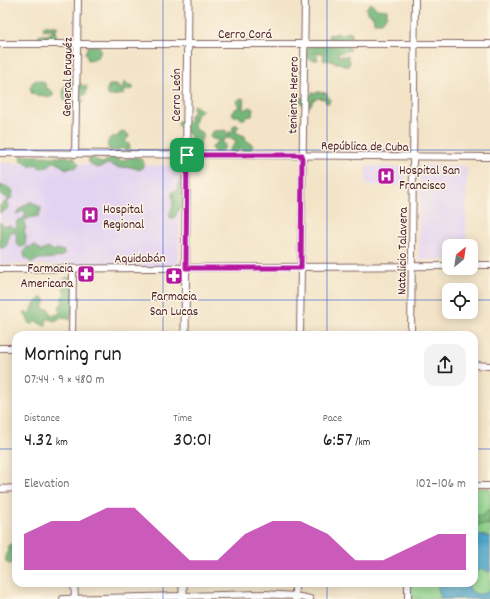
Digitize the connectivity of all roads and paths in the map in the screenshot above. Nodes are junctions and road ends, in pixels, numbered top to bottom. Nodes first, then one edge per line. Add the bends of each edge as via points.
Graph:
1 (78, 0) edge
2 (188, 0) edge
3 (305, 0) edge
4 (415, 0) edge
5 (0, 44) edge
6 (77, 44) junction
7 (187, 44) junction
8 (305, 44) junction
9 (415, 44) junction
10 (490, 44) edge
11 (0, 153) edge
12 (75, 154) junction
13 (187, 155) junction
14 (302, 155) junction
15 (413, 157) junction
16 (490, 157) edge
17 (478, 265) edge
18 (490, 265) edge
19 (442, 266) edge
20 (412, 267) junction
21 (0, 268) edge
22 (186, 268) junction
23 (301, 268) junction
24 (74, 269) junction
25 (72, 331) edge
26 (185, 331) edge
27 (300, 331) edge
28 (411, 331) edge
29 (0, 348) edge
30 (12, 348) edge
31 (478, 365) edge
32 (490, 366) edge
33 (478, 486) edge
34 (490, 486) edge
35 (12, 488) edge
36 (0, 489) edge
37 (74, 587) edge
38 (296, 587) edge
39 (408, 587) edge
40 (183, 597) edge
41 (295, 598) edge
42 (63, 599) edge
43 (75, 599) edge
44 (310, 599) edge
45 (408, 599) edge

1 - 6 street, General Bruguéz
2 - 7 street, Cerro León
3 - 8 street, teniente Herero
4 - 9 street, Natalicio Talavera
5 - 6 street, Cerro Corá
6 - 7 street, Cerro Corá
6 - 12 street, General Bruguéz
7 - 8 street, Cerro Corá
7 - 13 street, Cerro León
8 - 9 street, Cerro Corá
8 - 14 street, teniente Herero
9 - 10 street, Cerro Corá
9 - 15 street, Natalicio Talavera
11 - 12 street, República de Cuba
12 - 13 street, República de Cuba
13 - 14 street, República de Cuba
13 - 22 street, Cerro León
14 - 15 street, República de Cuba
14 - 23 street, teniente Herero
15 - 16 street, República de Cuba
15 - 20 street, Natalicio Talavera
17 - 18 street
19 - 20 street, Aquidabán
20 - 23 street, Aquidabán
20 - 28 street, Natalicio Talavera
21 - 24 street, Aquidabán
22 - 23 street, Aquidabán
22 - 24 street, Aquidabán
22 - 26 street, Cerro León
23 - 27 street, teniente Herero
24 - 25 street
29 - 30 street
31 - 32 street
33 - 34 street
35 - 36 street
37 - 43 street
38 - 41 street
39 - 45 street
40 - 41 street via 265,594
40 - 43 street
41 - 44 street
42 - 43 street

